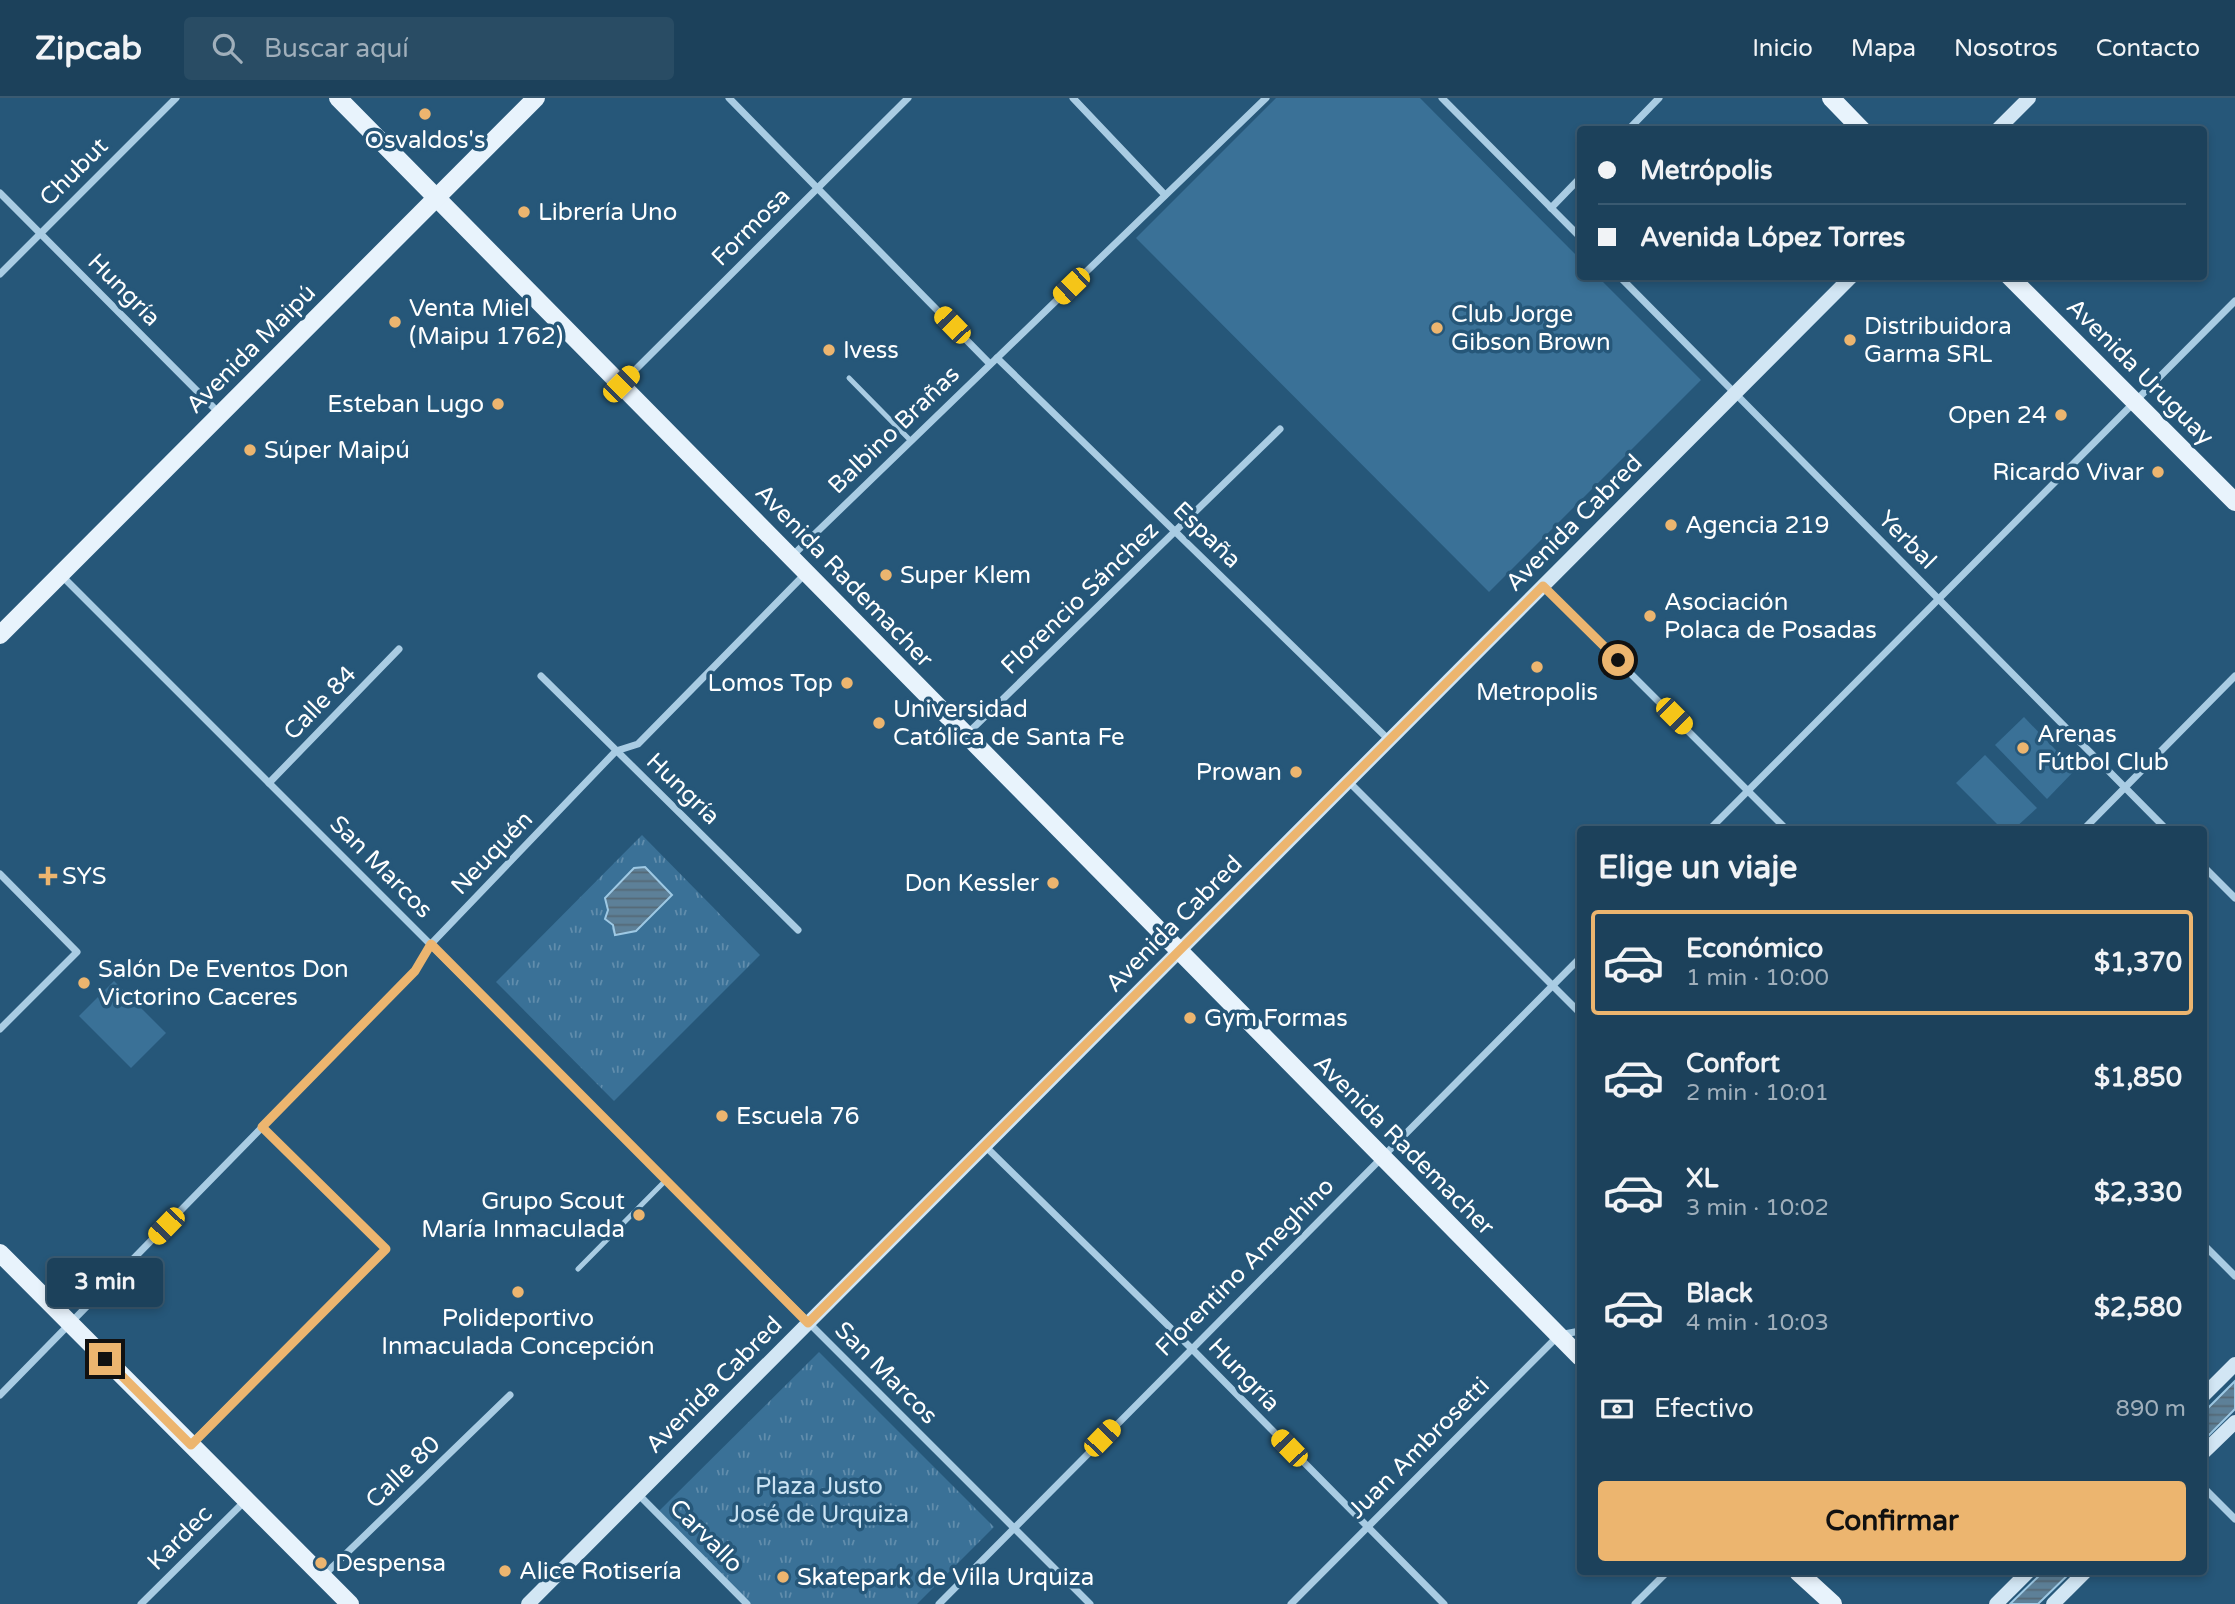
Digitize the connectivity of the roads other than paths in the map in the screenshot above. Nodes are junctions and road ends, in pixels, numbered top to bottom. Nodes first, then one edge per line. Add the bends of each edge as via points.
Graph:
1 (176, 98) edge
2 (338, 98) edge
3 (536, 98) edge
4 (729, 98) edge
5 (908, 98) edge
6 (1073, 98) edge
7 (1266, 98) edge
8 (1442, 98) edge
9 (1658, 98) edge
10 (1831, 98) edge
11 (2029, 98) edge
12 (1632, 126) edge
13 (1858, 126) edge
14 (2001, 126) edge
15 (1577, 181) edge
16 (817, 188) junction
17 (0, 193) edge
18 (1165, 195) junction
19 (438, 197) junction
20 (1551, 208) junction
21 (40, 233) junction
22 (1577, 234) edge
23 (0, 274) edge
24 (1623, 280) edge
25 (1848, 280) edge
26 (2014, 280) edge
27 (2235, 301) edge
28 (997, 358) junction
29 (990, 364) junction
30 (849, 378) dead end
31 (621, 384) junction
32 (1736, 395) junction
33 (2135, 402) junction
34 (221, 414) junction
35 (1280, 429) dead end
36 (911, 440) junction
37 (2235, 502) edge
38 (1175, 531) junction
39 (791, 557) junction
40 (806, 573) junction
41 (61, 574) junction
42 (1543, 586) junction
43 (1938, 599) junction
44 (0, 635) edge
45 (399, 649) dead end
46 (541, 676) dead end
47 (2235, 676) edge
48 (966, 736) junction
49 (1389, 740) junction
50 (616, 751) junction
51 (1348, 781) junction
52 (269, 783) junction
53 (2125, 787) junction
54 (1748, 790) junction
55 (1713, 826) edge
56 (1783, 826) edge
57 (2086, 826) edge
58 (2163, 826) edge
59 (2207, 870) edge
60 (0, 874) edge
61 (2235, 898) edge
62 (798, 930) dead end
63 (431, 944) junction
64 (1178, 952) junction
65 (1577, 961) edge
66 (1553, 986) junction
67 (1577, 1010) edge
68 (0, 1029) edge
69 (262, 1127) junction
70 (985, 1146) junction
71 (1381, 1157) junction
72 (666, 1180) junction
73 (2207, 1248) edge
74 (0, 1253) edge
75 (578, 1269) dead end
76 (2235, 1276) edge
77 (808, 1323) junction
78 (71, 1325) junction
79 (1577, 1332) edge
80 (1559, 1335) junction
81 (1191, 1348) junction
82 (1577, 1354) edge
83 (2235, 1364) edge
84 (2207, 1392) edge
85 (0, 1395) edge
86 (510, 1395) dead end
87 (2235, 1422) edge
88 (191, 1445) junction
89 (2207, 1449) edge
90 (2207, 1491) edge
91 (638, 1494) junction
92 (246, 1499) junction
93 (2235, 1519) edge
94 (1367, 1527) junction
95 (1014, 1528) junction
96 (1664, 1575) edge
97 (1801, 1575) edge
98 (2025, 1575) edge
99 (2082, 1575) edge
100 (323, 1577) junction
101 (141, 1604) edge
102 (350, 1604) edge
103 (528, 1604) edge
104 (747, 1604) edge
105 (939, 1604) edge
106 (1090, 1604) edge
107 (1291, 1604) edge
108 (1444, 1604) edge
109 (1635, 1604) edge
110 (1833, 1604) edge
111 (1996, 1604) edge
112 (2053, 1604) edge

1 - 21 street, Chubut
2 - 19 main road, Avenida Rademacher
3 - 19 main road, Avenida Maipú
4 - 16 street
5 - 16 street, Formosa
6 - 18 street
7 - 18 street, Balbino Brañas
8 - 20 street
9 - 12 street
10 - 13 main road
11 - 14 main road
15 - 20 street
16 - 29 street
16 - 31 street, Formosa
17 - 21 street, Hungría
18 - 28 street, Balbino Brañas
19 - 31 main road, Avenida Rademacher
19 - 34 main road, Avenida Maipú
20 - 22 street
21 - 23 street, Chubut
21 - 34 street, Hungría
24 - 32 street, Yerbal
25 - 32 main road, Avenida Cabred
26 - 33 main road, Avenida Uruguay
27 - 33 street
28 - 29 street, Balbino Brañas
28 - 38 street, España
29 - 36 street, Balbino Brañas
30 - 36 lane
31 - 39 main road, Avenida Rademacher
32 - 42 main road, Avenida Cabred
32 - 43 street, Yerbal
33 - 37 main road, Avenida Uruguay
33 - 43 street
34 - 41 main road, Avenida Maipú
35 - 38 street, Florencio Sánchez
36 - 39 street, Balbino Brañas
38 - 48 street, Florencio Sánchez
38 - 49 street, España
39 - 40 main road, Avenida Rademacher
40 - 48 main road, Avenida Rademacher
40 - 50 street, Neuquén via 638,744
41 - 44 main road, Avenida Maipú
41 - 52 street, San Marcos
42 - 49 main road, Avenida Cabred
42 - 54 street
43 - 53 street, Yerbal
43 - 54 street
45 - 52 street, Calle 84
46 - 50 street, Hungría
47 - 53 street
48 - 64 main road, Avenida Rademacher
49 - 51 main road, Avenida Cabred
50 - 62 street, Hungría
50 - 63 street, Neuquén
51 - 64 main road, Avenida Cabred
51 - 66 street
52 - 63 street, San Marcos
53 - 57 street
53 - 58 street, Yerbal
54 - 55 street
54 - 56 street
59 - 61 street
60 - 68 street via 77,952
63 - 69 street, Neuquén via 415,971
63 - 72 street, San Marcos
64 - 70 main road, Avenida Cabred
64 - 71 main road, Avenida Rademacher
65 - 66 street, Florentino Ameghino
66 - 67 street
66 - 71 street, Florentino Ameghino
69 - 78 street, Neuquén
69 - 88 street via 386,1249
70 - 77 main road, Avenida Cabred
70 - 81 street, Hungría
71 - 80 main road, Avenida Rademacher
71 - 81 street, Florentino Ameghino
72 - 75 lane
72 - 77 street, San Marcos
73 - 76 street
74 - 78 main road
77 - 91 main road, Avenida Cabred
77 - 95 street, San Marcos
78 - 85 street, Neuquén
78 - 88 main road
79 - 80 street
80 - 82 main road, Avenida Rademacher
80 - 94 street, Juan Ambrosetti
81 - 94 street, Hungría
81 - 95 street, Florentino Ameghino
83 - 84 main road
86 - 100 street, Calle 80
87 - 89 main road
88 - 92 main road
90 - 93 street
91 - 103 main road, Avenida Cabred
91 - 104 street, Carvallo
92 - 100 main road
92 - 101 street, Kardec
94 - 107 street, Juan Ambrosetti
94 - 108 street, Hungría
95 - 105 street, Florentino Ameghino
95 - 106 street, San Marcos
96 - 109 street
97 - 110 main road
98 - 111 main road
99 - 112 main road
100 - 102 main road

